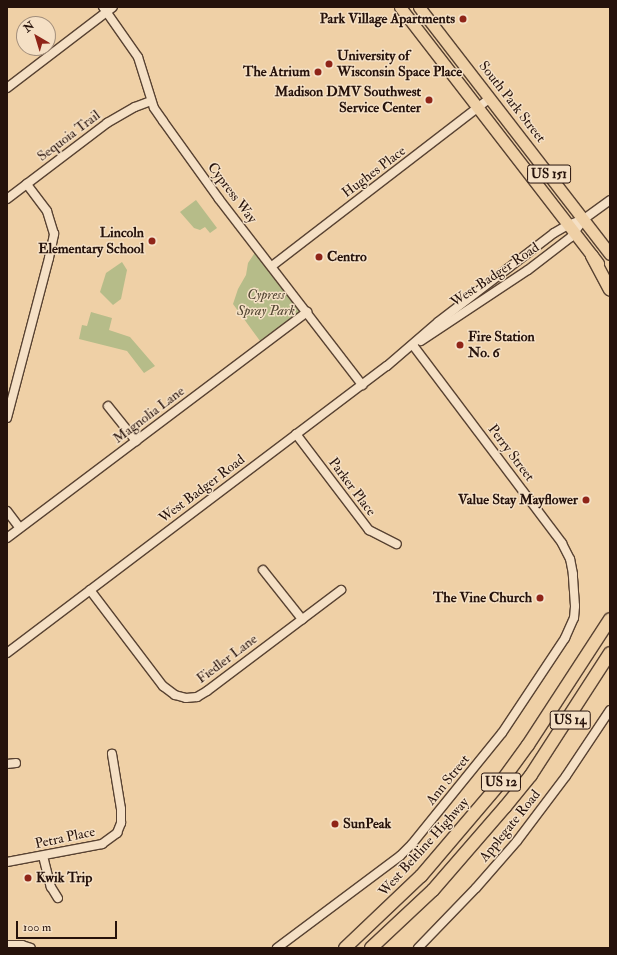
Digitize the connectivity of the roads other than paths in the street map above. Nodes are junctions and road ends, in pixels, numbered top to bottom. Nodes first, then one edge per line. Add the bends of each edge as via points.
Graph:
1 (400, 7) edge
2 (419, 7) edge
3 (108, 9) edge
4 (7, 88) edge
5 (490, 98) junction
6 (151, 101) junction
7 (478, 108) junction
8 (27, 184) junction
9 (7, 199) edge
10 (610, 200) edge
11 (584, 220) junction
12 (571, 229) junction
13 (610, 254) edge
14 (592, 256) junction
15 (272, 266) junction
16 (610, 278) edge
17 (610, 290) edge
18 (307, 312) junction
19 (413, 345) junction
20 (362, 385) junction
21 (108, 406) dead end
22 (7, 418) edge
23 (296, 434) junction
24 (136, 441) junction
25 (7, 511) edge
26 (20, 528) junction
27 (7, 538) edge
28 (397, 544) dead end
29 (264, 570) dead end
30 (574, 583) joint
31 (90, 590) junction
32 (341, 590) dead end
33 (302, 619) junction
34 (610, 619) edge
35 (7, 652) edge
36 (610, 653) edge
37 (610, 666) edge
38 (610, 710) edge
39 (112, 754) dead end
40 (16, 763) dead end
41 (7, 764) edge
42 (530, 775) junction
43 (43, 856) junction
44 (7, 862) edge
45 (58, 898) dead end
46 (413, 910) junction
47 (370, 926) junction
48 (7, 945) edge
49 (31, 948) edge
50 (277, 948) edge
51 (341, 948) edge
52 (345, 948) edge
53 (371, 948) edge
54 (378, 948) edge
55 (418, 948) edge

1 - 7 main road, US 151
2 - 5 main road, South Park Street / US 151
3 - 4 street
3 - 6 street, Cypress Way via 138,57
5 - 7 street, Hughes Place
5 - 11 main road, South Park Street / US 151
6 - 8 street, Sequoia Trail via 112,120
6 - 15 street, Cypress Way via 162,121 219,199
7 - 12 main road, US 151
7 - 15 street, Hughes Place
8 - 9 street, Sequoia Trail
8 - 22 street via 46,211 54,234
10 - 11 street, West Badger Road
11 - 12 street, West Badger Road
11 - 13 main road, South Park Street / US 151
12 - 14 main road, US 151
12 - 19 street, West Badger Road via 515,280 476,303 431,336
12 - 19 street, West Badger Road via 559,229 491,280
14 - 16 main road
14 - 17 highway, US 151
15 - 18 street, Cypress Way
18 - 20 street, Cypress Way
18 - 24 street, Magnolia Lane
19 - 20 street, West Badger Road
19 - 30 street, Perry Street via 562,543 570,559
20 - 23 street, West Badger Road
21 - 24 street
23 - 28 street, Parker Place via 369,530
23 - 31 street, West Badger Road
24 - 26 street, Magnolia Lane
25 - 26 street
26 - 27 street, Magnolia Lane
29 - 33 street
30 - 50 street, Ann Street via 574,618 569,632 502,733 471,773 400,856
31 - 33 street, Fiedler Lane via 163,686 175,695 186,698 197,697 207,691
31 - 35 street, West Badger Road
32 - 33 street, Fiedler Lane
34 - 47 highway, West Beltline Highway / US 12 via 501,782 421,876
36 - 42 highway, US 12
37 - 42 highway, US 14
38 - 55 street, Applegate Road via 566,776 517,841
39 - 43 street, Petra Place via 121,809 121,823 117,833 102,844
40 - 41 street
42 - 46 highway, US 12 via 457,864
43 - 44 street, Petra Place
43 - 45 street via 51,887
46 - 53 highway, US 12
46 - 54 highway
47 - 51 highway
47 - 52 highway, West Beltline Highway / US 12
48 - 49 street

